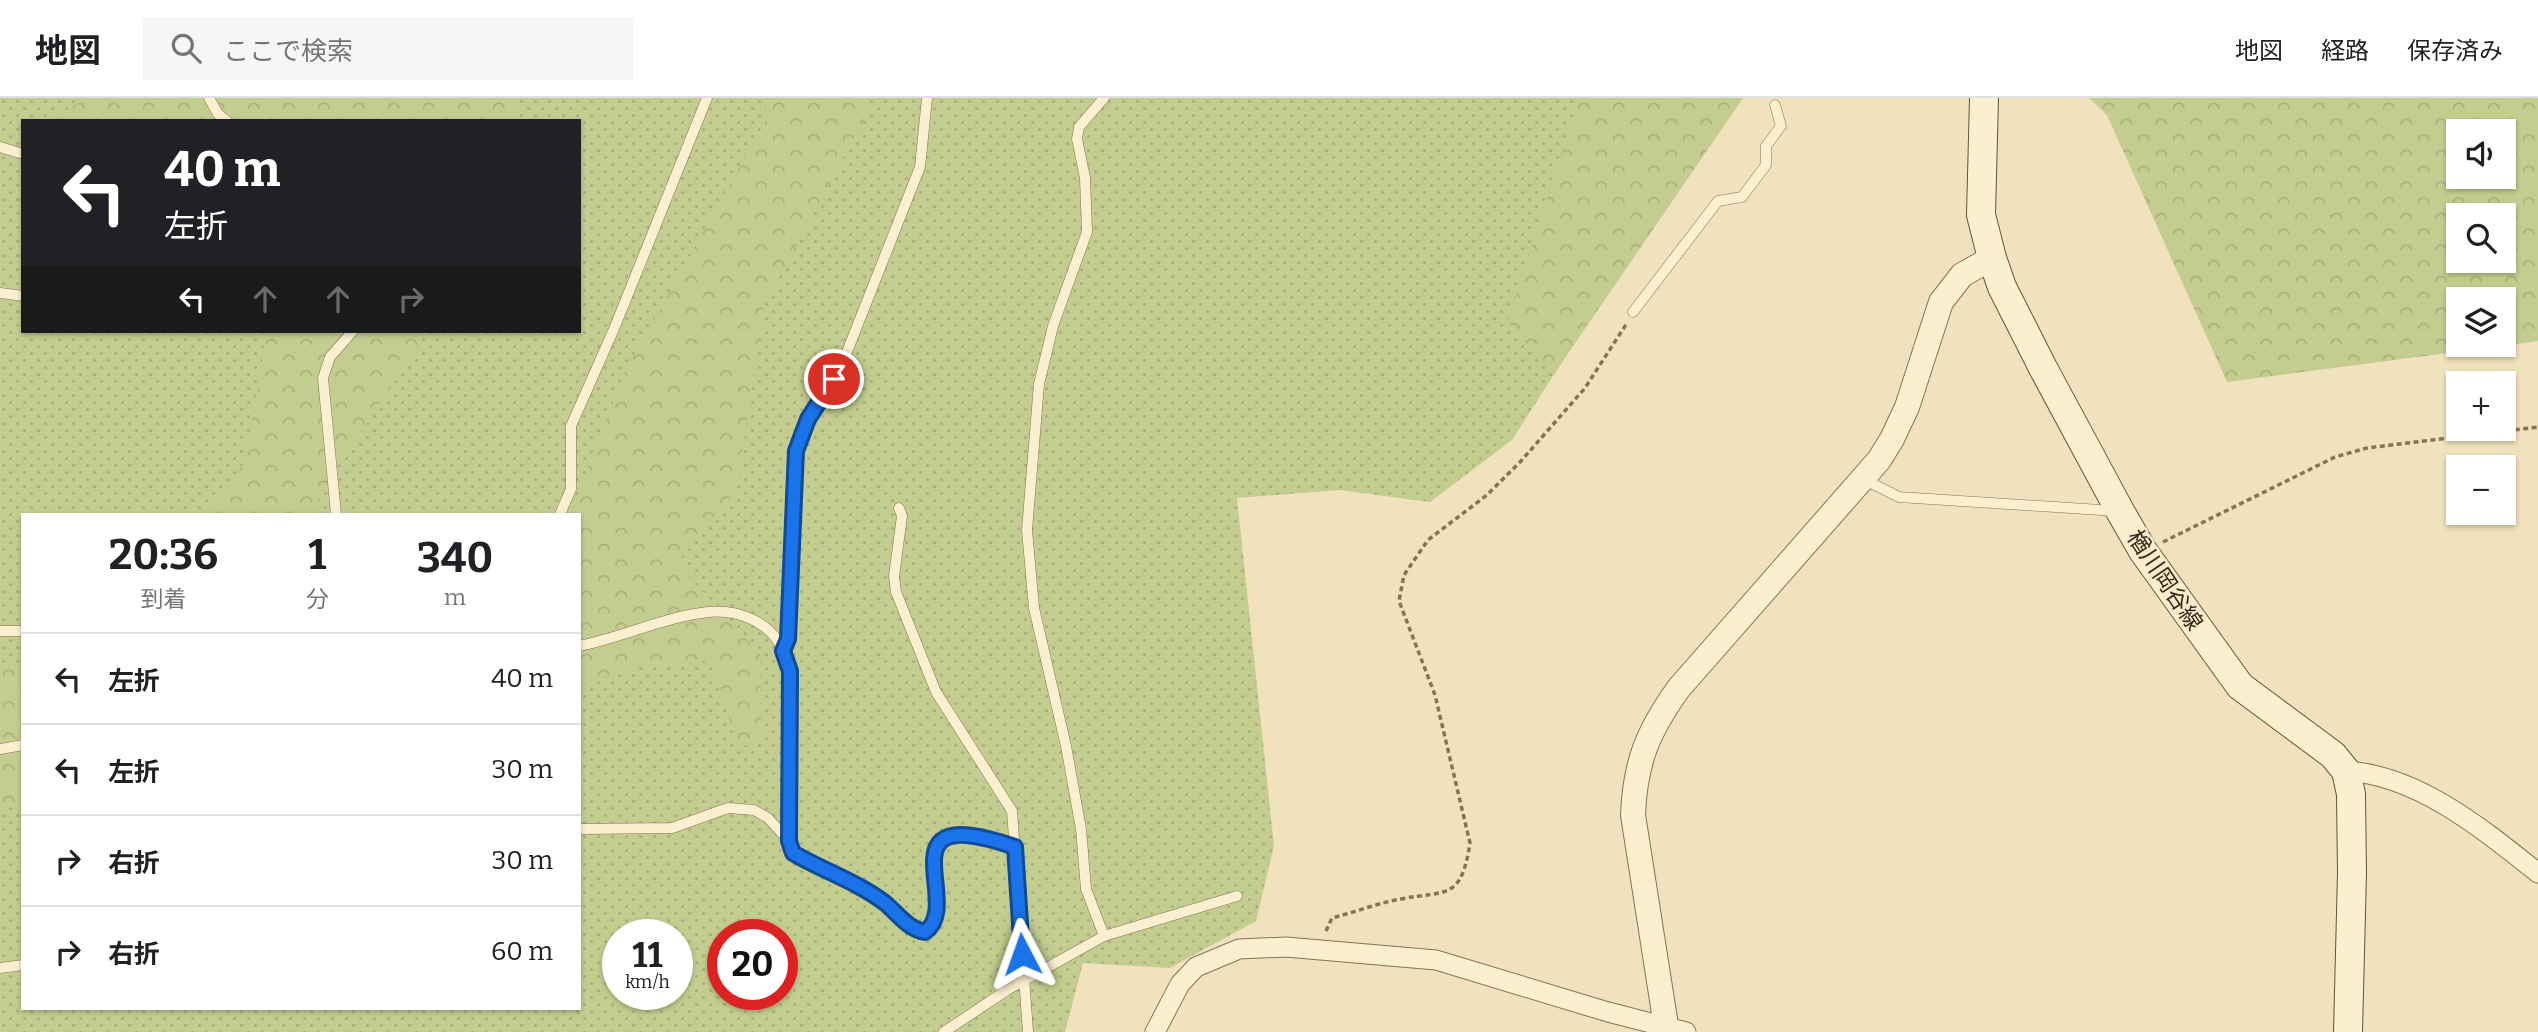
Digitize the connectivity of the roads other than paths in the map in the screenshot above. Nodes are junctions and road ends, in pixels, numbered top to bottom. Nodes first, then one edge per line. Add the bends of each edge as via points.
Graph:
1 (209, 98) edge
2 (707, 98) edge
3 (927, 98) edge
4 (1104, 98) edge
5 (1984, 98) edge
6 (1775, 105) dead end
7 (224, 119) edge
8 (0, 147) edge
9 (21, 153) edge
10 (1992, 258) junction
11 (0, 293) edge
12 (21, 296) edge
13 (1633, 312) road end
14 (351, 333) edge
15 (1863, 478) junction
16 (899, 508) dead end
17 (2120, 512) junction
18 (336, 513) edge
19 (560, 513) edge
20 (0, 631) edge
21 (21, 631) edge
22 (581, 645) edge
23 (783, 651) junction
24 (21, 745) edge
25 (0, 749) edge
26 (2346, 771) junction
27 (581, 829) edge
28 (789, 841) junction
29 (1015, 847) junction
30 (2538, 873) edge
31 (1237, 896) dead end
32 (1104, 936) junction
33 (21, 965) edge
34 (0, 968) edge
35 (1024, 981) junction
36 (1673, 1030) edge
37 (944, 1032) edge
38 (1028, 1032) edge
39 (1155, 1032) edge
40 (2348, 1032) edge

1 - 7 lane
2 - 19 lane via 571,426 572,489
3 - 23 lane via 920,167 843,362 808,419 796,451 788,639
4 - 32 lane via 1079,127 1087,232 1053,326 1039,384 1027,530 1034,608 1066,746 1086,889
5 - 10 main road, 楢川岡谷線 via 1981,215
6 - 13 lane via 1781,126 1766,146 1766,165 1742,197 1718,201
8 - 9 lane
10 - 15 street via 1962,275 1941,302 1907,407 1892,439
10 - 17 main road, 楢川岡谷線 via 2002,287
11 - 12 lane
14 - 18 lane via 330,357 323,378
15 - 17 lane via 1899,498
15 - 36 street via 1679,688 1657,719 1643,751 1634,783 1633,816
16 - 29 lane via 896,592 936,692 1012,811
17 - 26 main road, 楢川岡谷線 via 2240,686 2333,755
20 - 21 lane
22 - 23 lane via 671,620 733,611 757,622
23 - 28 lane via 790,671
24 - 25 lane
26 - 30 street via 2369,772 2443,802
26 - 40 main road via 2351,794 2352,873
27 - 28 lane via 672,828 728,808 754,810
28 - 29 lane via 793,853 856,884 915,930 925,932 934,921 933,855 939,844 952,834 979,834
29 - 35 lane
31 - 32 lane
32 - 35 lane
33 - 34 lane
35 - 37 lane
35 - 38 lane
36 - 39 street via 1436,960 1286,947 1239,949 1196,967 1180,984

